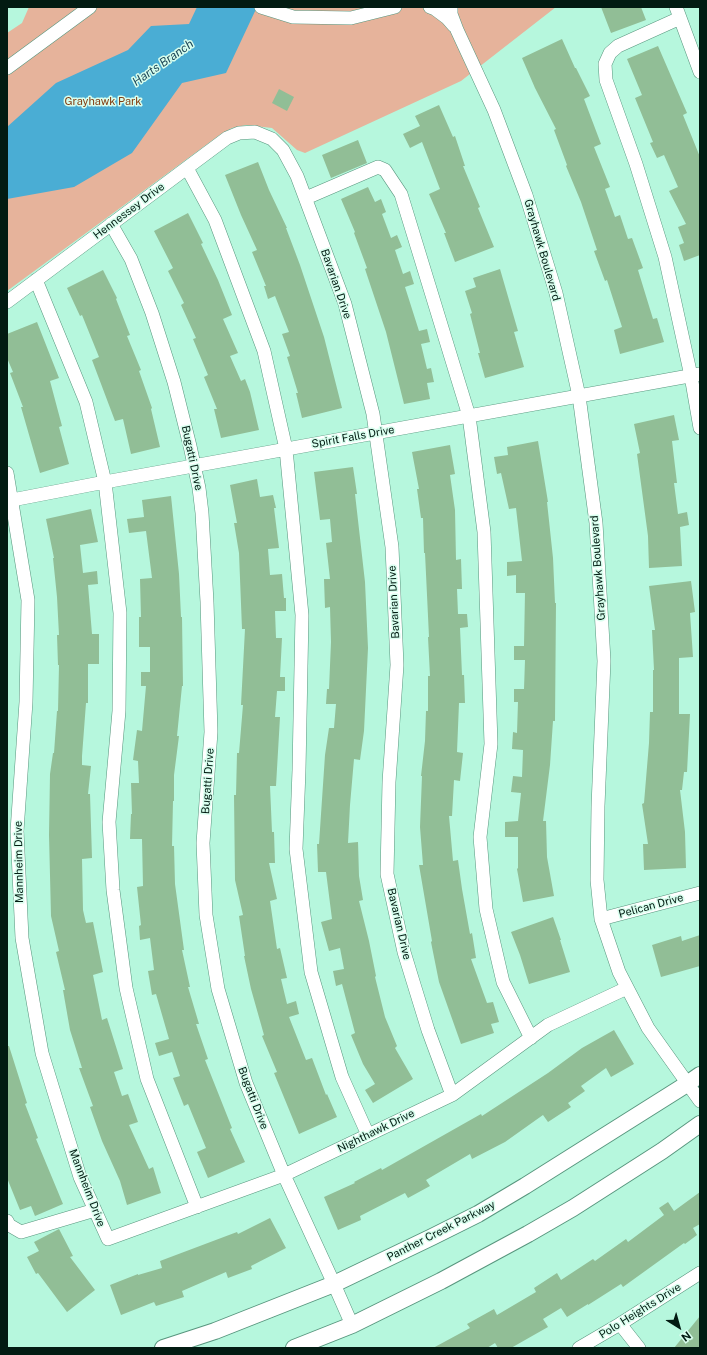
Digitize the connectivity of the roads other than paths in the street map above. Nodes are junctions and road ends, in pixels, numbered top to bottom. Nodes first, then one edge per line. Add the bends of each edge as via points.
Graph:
1 (90, 7) edge
2 (261, 7) edge
3 (395, 7) edge
4 (430, 7) edge
5 (451, 7) edge
6 (678, 10) edge
7 (457, 30) junction
8 (7, 68) edge
9 (700, 72) edge
10 (255, 132) joint
11 (187, 168) junction
12 (306, 198) junction
13 (111, 224) junction
14 (36, 280) junction
15 (7, 302) edge
16 (696, 375) edge
17 (579, 396) junction
18 (469, 416) junction
19 (700, 428) edge
20 (376, 433) junction
21 (286, 449) junction
22 (194, 466) junction
23 (7, 473) edge
24 (105, 482) junction
25 (10, 501) edge
26 (13, 867) edge
27 (700, 893) edge
28 (601, 919) junction
29 (627, 988) junction
30 (531, 1038) junction
31 (694, 1079) edge
32 (452, 1095) junction
33 (700, 1101) edge
34 (700, 1124) edge
35 (368, 1135) junction
36 (284, 1175) junction
37 (197, 1207) junction
38 (95, 1210) junction
39 (7, 1221) edge
40 (108, 1239) joint
41 (700, 1273) edge
42 (334, 1284) junction
43 (620, 1324) junction
44 (352, 1325) junction
45 (163, 1348) edge
46 (294, 1348) edge
47 (579, 1348) edge
48 (639, 1348) edge

1 - 8 street
2 - 3 street via 294,17 351,18
4 - 7 street, Grayhawk Boulevard via 448,18
5 - 7 street, Grayhawk Boulevard
6 - 9 street
6 - 16 street via 618,46 610,53 605,64 606,80 665,257
7 - 17 street, Grayhawk Boulevard via 494,110 526,195 556,293
10 - 11 street, Hennessey Drive via 239,133 227,138
10 - 12 street, Bavarian Drive via 272,139 282,150
11 - 13 street, Hennessey Drive
11 - 21 street via 215,220 264,351
12 - 18 street via 378,167 385,170 402,194
12 - 20 street, Bavarian Drive via 345,304
13 - 14 street, Hennessey Drive
13 - 22 street, Bugatti Drive via 131,260 152,313 174,382
14 - 15 street, Hennessey Drive
14 - 24 street via 86,402
16 - 17 street, Spirit Falls Drive
16 - 19 street
17 - 18 street, Spirit Falls Drive
17 - 28 street, Grayhawk Boulevard via 596,523 604,661 597,880
18 - 20 street, Spirit Falls Drive
18 - 30 street via 484,540 491,744 480,837 486,909 504,982
20 - 21 street, Spirit Falls Drive
20 - 32 street, Bavarian Drive via 392,547 397,665 389,782 387,874 404,952 428,1030
21 - 22 street, Spirit Falls Drive
21 - 35 street via 302,615 296,849 311,972 342,1077
22 - 24 street, Spirit Falls Drive
22 - 36 street, Bugatti Drive via 201,507 211,732 204,843 206,915 218,989 246,1083
23 - 25 street, Mannheim Drive
24 - 25 street, Spirit Falls Drive
24 - 37 street via 120,613 119,711 109,822 125,980 147,1079
25 - 26 street, Mannheim Drive via 28,600 26,702
26 - 38 street, Mannheim Drive via 22,938 42,1053 80,1176
27 - 28 street, Pelican Drive
28 - 29 street, Grayhawk Boulevard
29 - 30 street, Nighthawk Drive via 548,1025
29 - 31 street, Grayhawk Boulevard via 648,1028
30 - 32 street, Nighthawk Drive
31 - 33 street, Grayhawk Boulevard
31 - 42 main road, Panther Creek Parkway via 478,1214
32 - 35 street, Nighthawk Drive
34 - 44 main road via 573,1208 528,1234 442,1282
35 - 36 street, Nighthawk Drive
36 - 37 street, Nighthawk Drive
36 - 42 street, Bugatti Drive
37 - 40 street, Nighthawk Drive
38 - 39 street via 21,1232
38 - 40 street, Mannheim Drive
41 - 43 street, Polo Heights Drive
42 - 44 street, Bugatti Drive
42 - 45 main road, Panther Creek Parkway
43 - 47 street, Polo Heights Drive
43 - 48 street
44 - 46 main road

